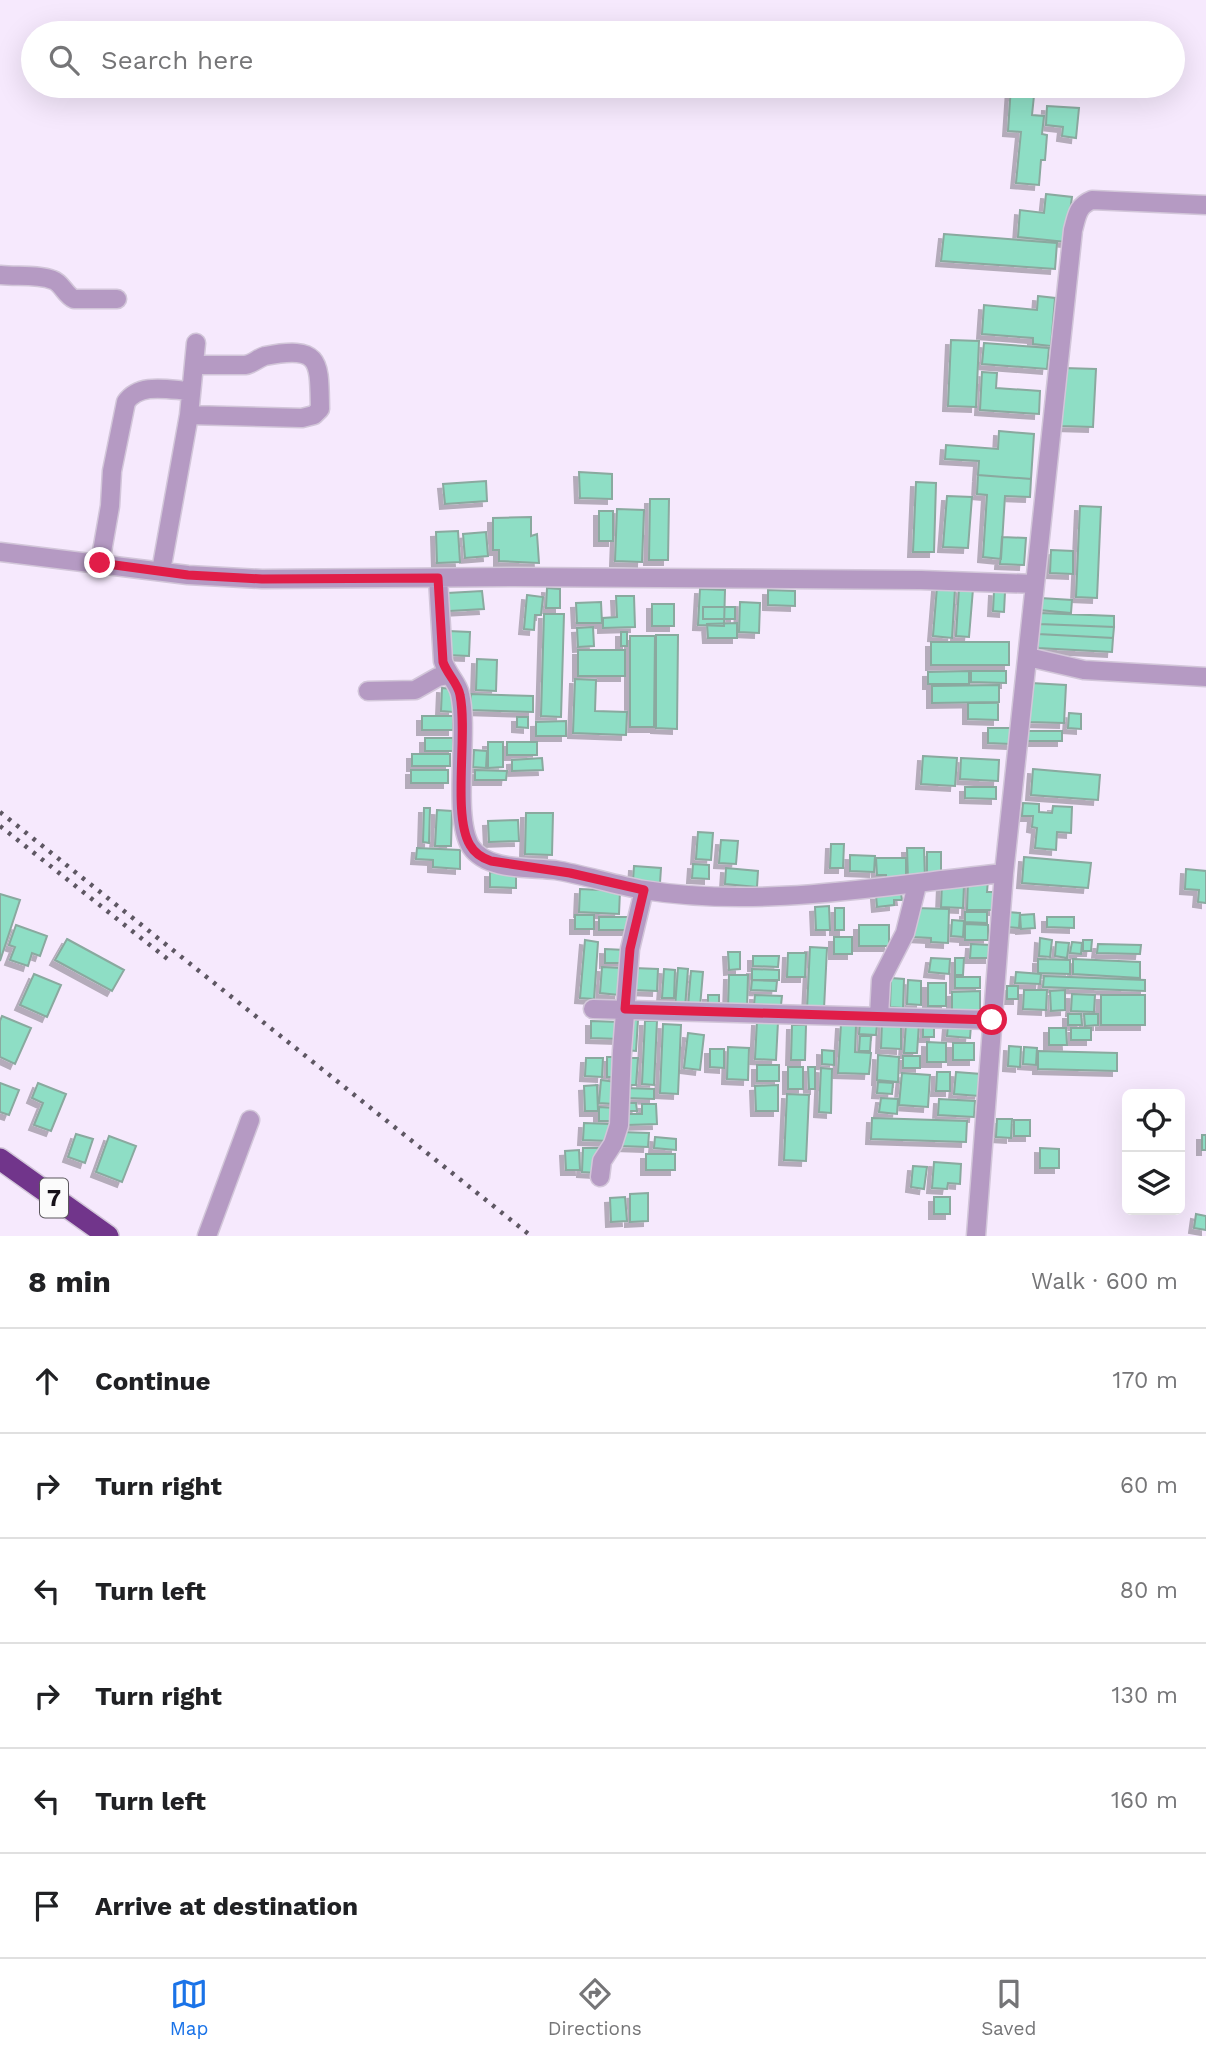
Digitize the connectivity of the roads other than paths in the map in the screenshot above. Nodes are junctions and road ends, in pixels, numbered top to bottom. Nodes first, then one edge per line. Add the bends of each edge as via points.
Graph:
1 (1206, 205) edge
2 (0, 275) edge
3 (117, 299) dead end
4 (196, 343) dead end
5 (195, 365) junction
6 (191, 391) junction
7 (189, 415) junction
8 (0, 552) edge
9 (100, 563) junction
10 (161, 572) junction
11 (438, 578) junction
12 (1034, 584) junction
13 (1028, 657) junction
14 (448, 675) junction
15 (1206, 677) edge
16 (368, 691) dead end
17 (1004, 873) junction
18 (917, 884) junction
19 (644, 890) junction
20 (593, 1009) dead end
21 (625, 1009) junction
22 (879, 1016) junction
23 (992, 1020) junction
24 (250, 1120) dead end
25 (0, 1159) edge
26 (600, 1177) dead end
27 (108, 1236) edge
28 (207, 1236) edge
29 (976, 1236) edge

1 - 12 street via 1102,199 1083,204 1078,211
2 - 3 street via 51,279 74,299
4 - 5 street
5 - 6 street
5 - 7 street via 245,365 262,357 306,355 319,367 320,409 302,418
6 - 7 street
6 - 9 street via 142,389 127,402
7 - 10 street
8 - 9 street
9 - 10 street
10 - 11 street via 262,579
11 - 12 street
11 - 14 street via 443,662
12 - 13 street
13 - 15 street via 1084,670
13 - 17 street
14 - 16 street via 415,690
14 - 19 street via 460,693 465,829 479,856
17 - 18 street
17 - 23 street
18 - 19 street via 748,896
18 - 22 street via 905,933 881,980
19 - 21 street via 630,949
20 - 21 street
21 - 22 street
21 - 26 street via 619,1125 614,1144 602,1161
22 - 23 street
23 - 29 street
24 - 28 street
25 - 27 highway, 7

